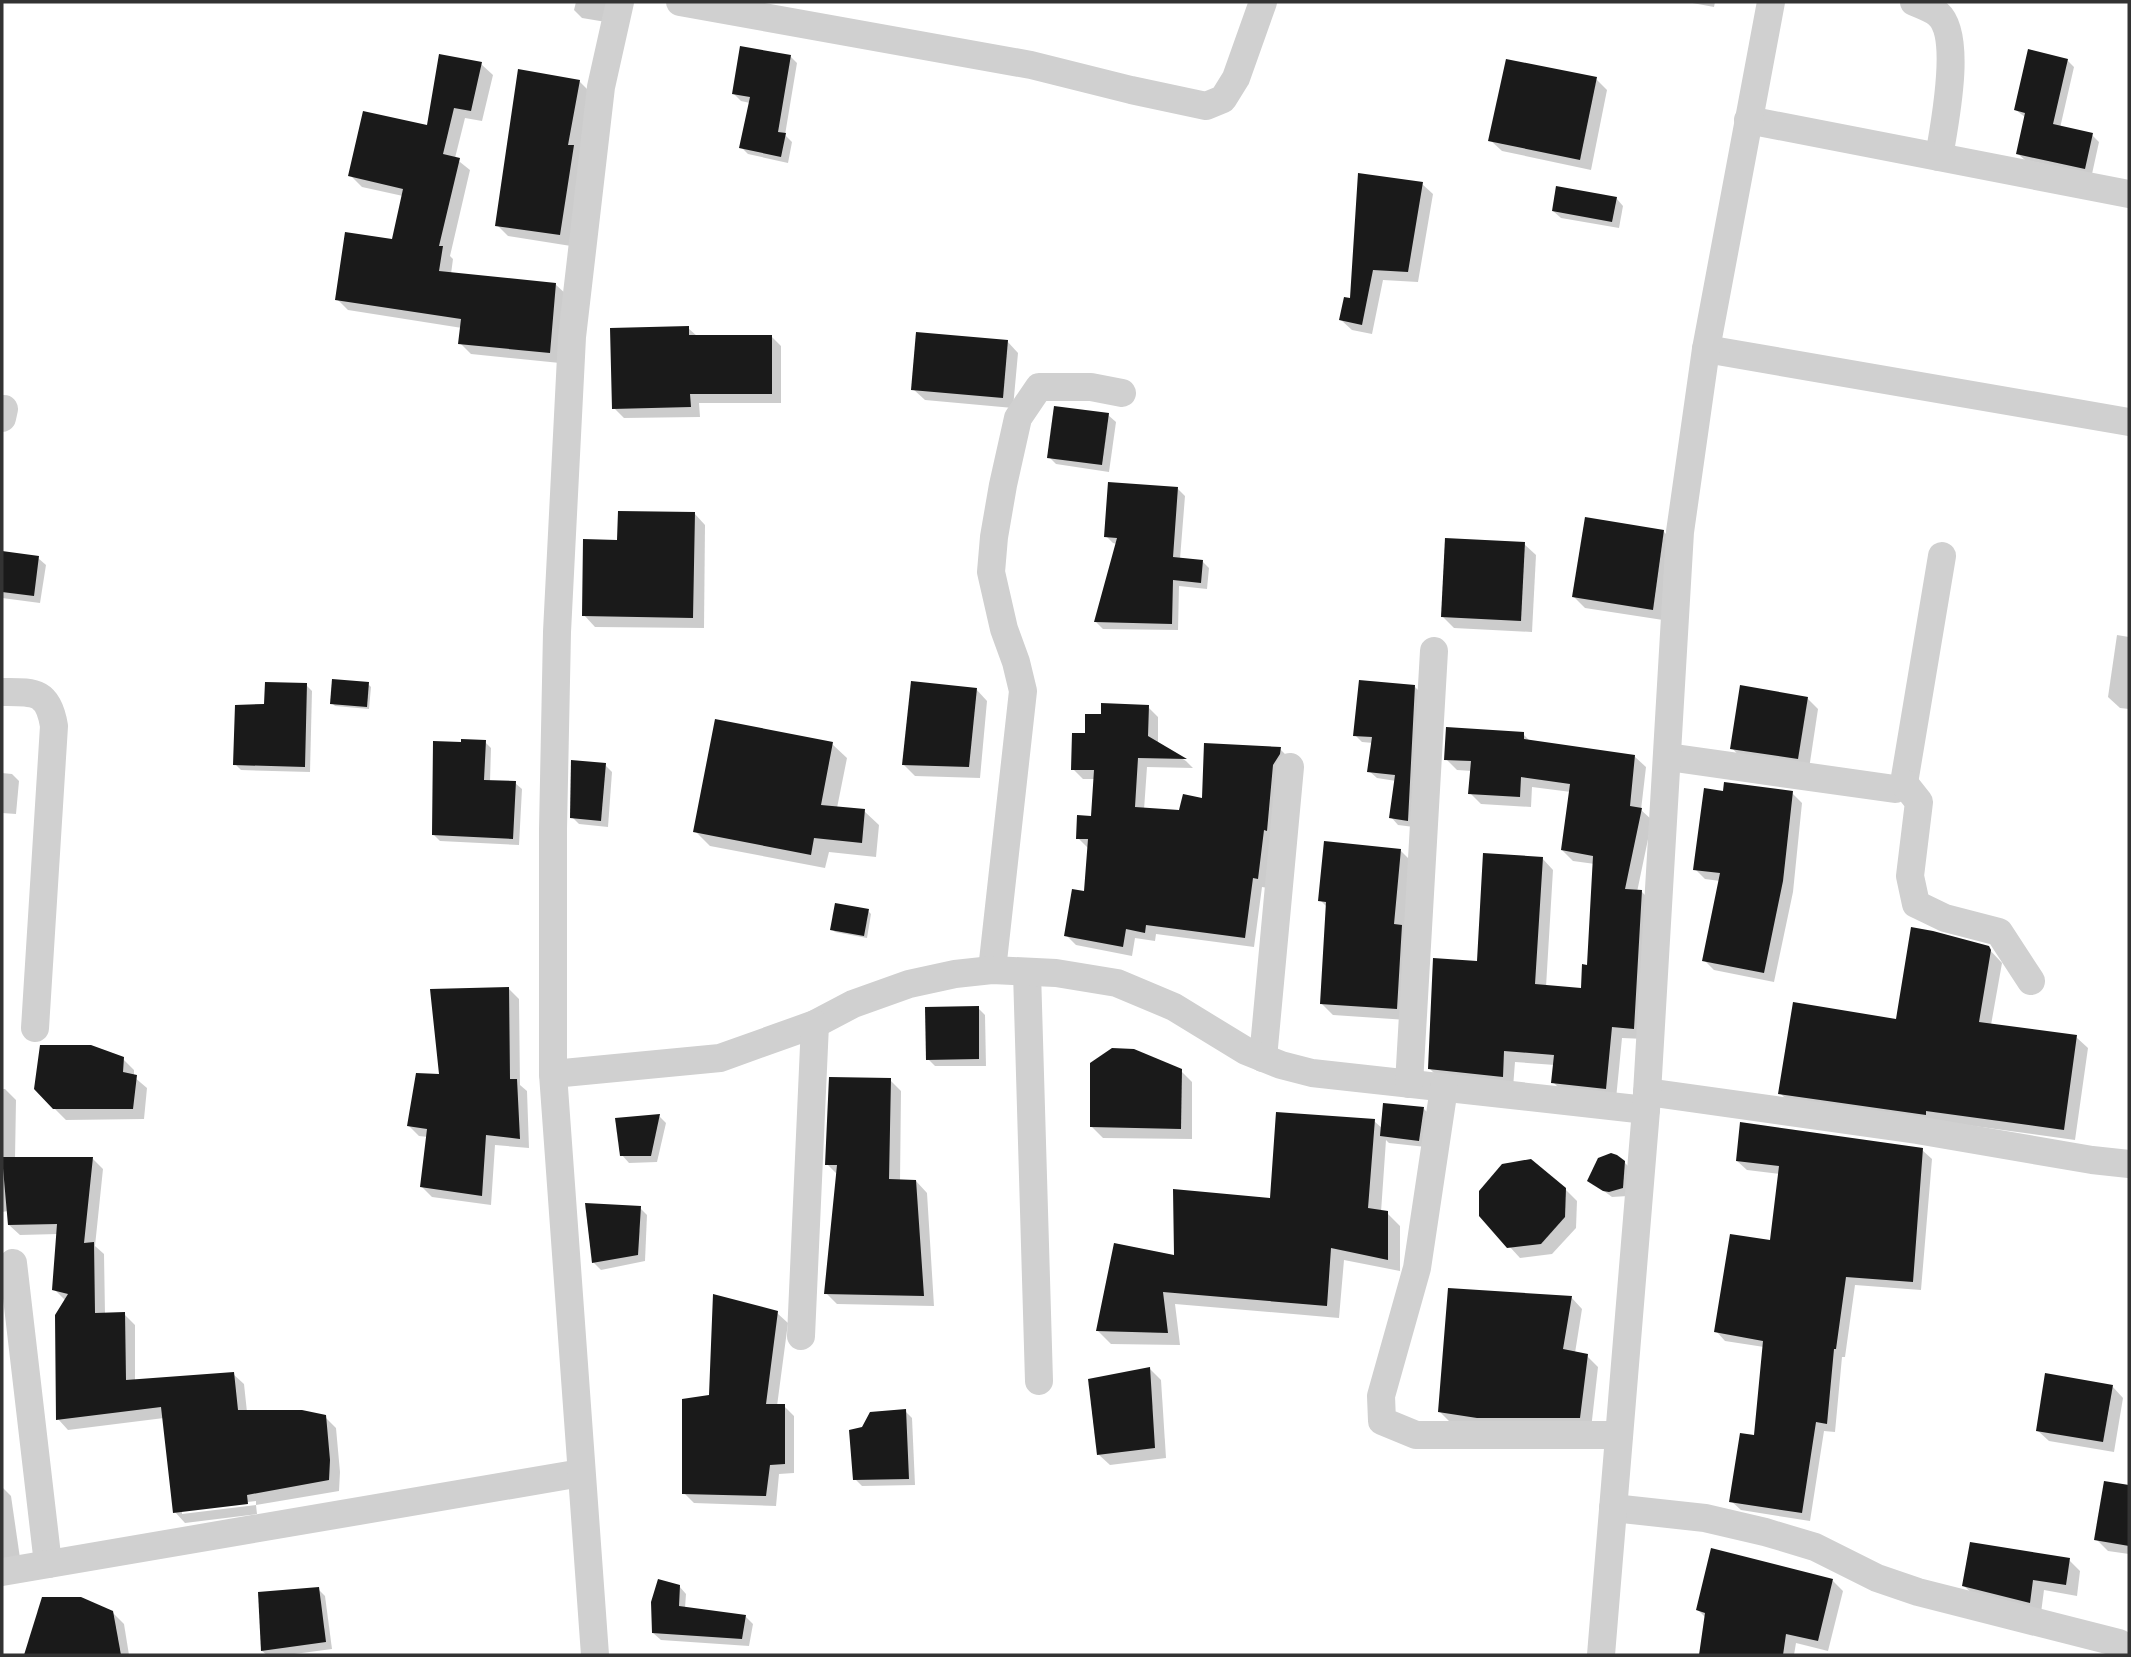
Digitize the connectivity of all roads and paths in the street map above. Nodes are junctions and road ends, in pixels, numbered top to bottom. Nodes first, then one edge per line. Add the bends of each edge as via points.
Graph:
1 (620, 2) edge
2 (680, 2) edge
3 (1771, 2) edge
4 (1914, 2) edge
5 (1260, 5) edge
6 (813, 13) edge
7 (1748, 120) junction
8 (1940, 157) junction
9 (2129, 194) edge
10 (1706, 349) junction
11 (1122, 393) dead end
12 (2129, 422) edge
13 (1942, 556) dead end
14 (1434, 651) dead end
15 (2, 692) edge
16 (1668, 757) junction
17 (1290, 767) dead end
18 (1904, 783) junction
19 (992, 970) junction
20 (1027, 972) junction
21 (2031, 981) dead end
22 (815, 1024) junction
23 (35, 1028) dead end
24 (1263, 1058) junction
25 (553, 1074) junction
26 (1409, 1084) junction
27 (1444, 1088) junction
28 (1646, 1101) junction
29 (2129, 1164) edge
30 (13, 1263) dead end
31 (801, 1336) dead end
32 (1039, 1381) dead end
33 (1619, 1435) junction
34 (581, 1473) junction
35 (1613, 1508) junction
36 (48, 1564) junction
37 (2, 1572) edge
38 (2119, 1643) dead end
39 (595, 1655) edge
40 (1601, 1655) edge

1 - 25 street via 601,87 572,351 557,632
2 - 6 street
3 - 7 street
4 - 8 street via 1939,14 1950,36 1951,72
5 - 6 street via 1236,78 1223,99 1206,106
7 - 8 street
7 - 10 street
8 - 9 street
10 - 12 street
10 - 16 street via 1680,532
11 - 19 street via 1091,387 1039,387 1018,418 991,572 1024,691
13 - 18 street
14 - 26 street
15 - 23 street via 42,696 51,708 54,726
16 - 18 street via 1895,789
16 - 28 street
17 - 24 street
18 - 21 street via 1919,802 1910,876 1916,904 1945,918 1999,932
19 - 20 street
19 - 22 street via 909,984 853,1004
20 - 24 street via 1117,983 1174,1007
20 - 32 street
22 - 25 street via 720,1058
22 - 31 street
24 - 26 street via 1312,1073
25 - 34 street
26 - 27 street
27 - 28 street
27 - 33 street via 1417,1268 1381,1396 1382,1421 1416,1435
28 - 29 street via 1917,1130
28 - 33 street
30 - 36 street
33 - 35 street
34 - 36 street
34 - 39 street
35 - 38 street via 1705,1518 1765,1532 1815,1547 1877,1578 1918,1592
35 - 40 street
36 - 37 street

